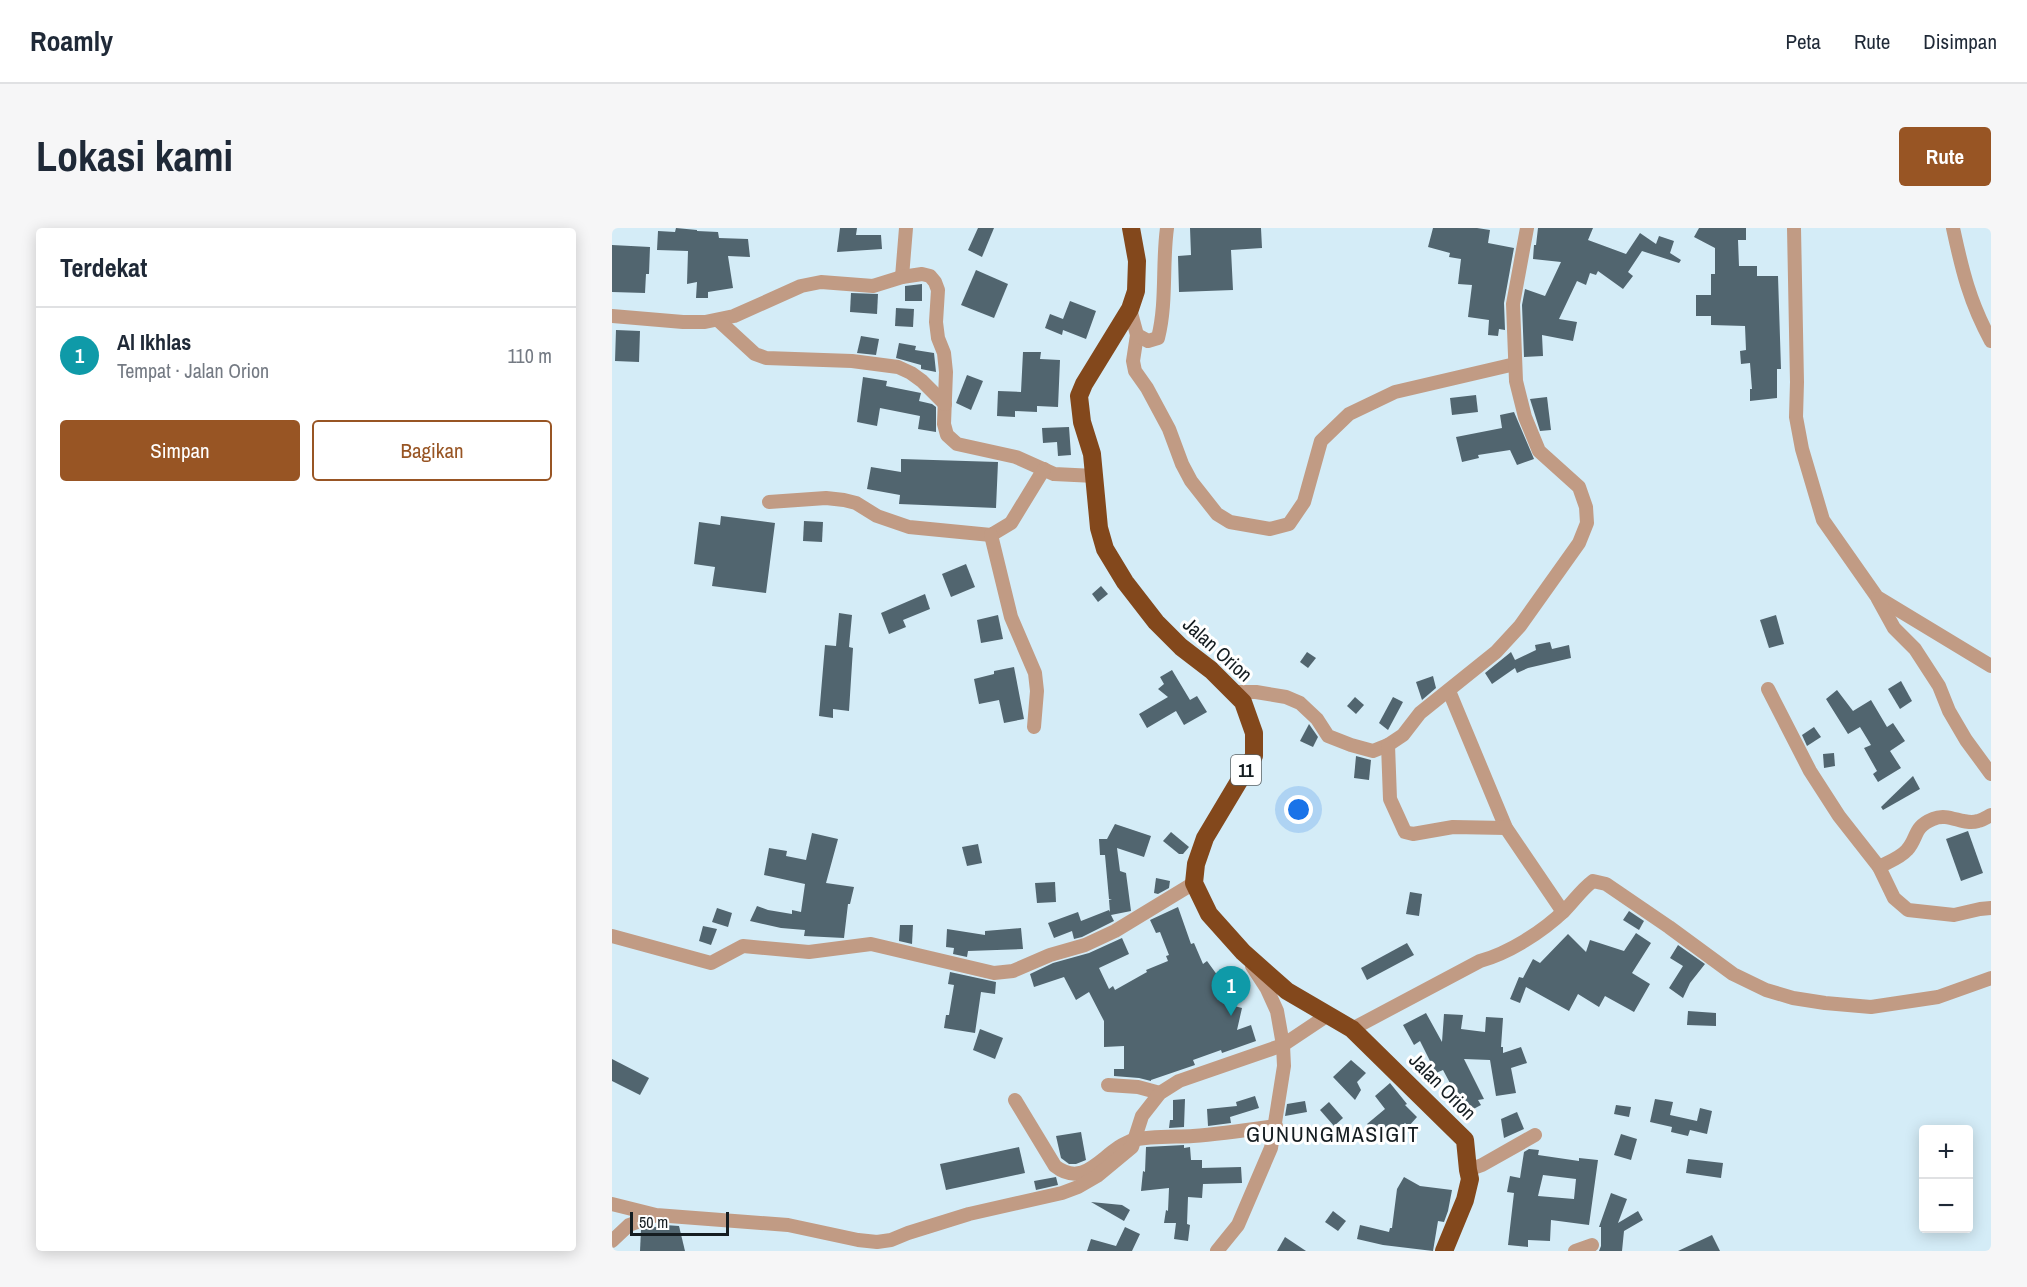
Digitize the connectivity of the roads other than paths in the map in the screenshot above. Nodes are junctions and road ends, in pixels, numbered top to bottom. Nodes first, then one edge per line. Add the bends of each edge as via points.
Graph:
1 (906, 228) edge
2 (1131, 228) edge
3 (1167, 228) edge
4 (1527, 228) edge
5 (1794, 228) edge
6 (1953, 228) edge
7 (902, 277) junction
8 (1130, 309) junction
9 (612, 316) edge
10 (718, 320) junction
11 (1137, 335) junction
12 (1991, 341) edge
13 (1515, 364) junction
14 (945, 404) junction
15 (1044, 469) junction
16 (1095, 476) junction
17 (769, 502) dead end
18 (991, 535) junction
19 (1877, 597) junction
20 (1991, 666) edge
21 (1768, 689) dead end
22 (1449, 691) junction
23 (1234, 692) junction
24 (1034, 727) dead end
25 (1388, 745) junction
26 (1991, 774) edge
27 (1991, 814) edge
28 (1506, 828) junction
29 (1879, 867) junction
30 (1194, 883) junction
31 (1991, 908) edge
32 (1563, 912) junction
33 (612, 936) edge
34 (1243, 951) junction
35 (1991, 978) edge
36 (1328, 1015) junction
37 (1352, 1029) junction
38 (1283, 1046) junction
39 (1108, 1085) dead end
40 (1160, 1093) junction
41 (1015, 1100) dead end
42 (1276, 1126) junction
43 (1535, 1135) dead end
44 (1134, 1140) junction
45 (1468, 1170) junction
46 (612, 1204) edge
47 (656, 1215) junction
48 (612, 1224) edge
49 (629, 1225) junction
50 (612, 1241) edge
51 (1592, 1245) dead end
52 (1217, 1251) edge
53 (1444, 1251) edge
54 (1575, 1251) edge

1 - 7 street
2 - 8 highway, Jalan Orion / 11 via 1137,261 1136,291
3 - 11 street via 1158,338 1148,341
4 - 13 street via 1513,304
5 - 19 street via 1796,417 1802,449 1823,520
6 - 12 street via 1976,314
7 - 10 street via 873,286 821,282 801,286
7 - 14 street via 930,276 938,290 936,322 946,372
8 - 11 street
8 - 16 highway, Jalan Orion / 11 via 1079,396
9 - 10 street via 683,322
10 - 14 street via 755,354 765,358 898,367 922,381
11 - 13 street via 1135,371 1168,429 1191,481 1217,514 1230,522 1270,529 1289,524 1295,516 1304,502 1321,441 1349,414 1395,392
13 - 22 street via 1525,417 1539,452 1579,487 1587,524 1579,543 1520,626
14 - 15 street via 947,435 957,444 1016,457
15 - 16 street via 1054,474
15 - 18 street via 1011,524
16 - 23 highway, Jalan Orion / 11 via 1099,528 1105,549 1125,582 1156,622
17 - 18 street via 844,500 909,527
18 - 24 street via 1011,617 1035,673
19 - 20 street
19 - 26 street via 1894,628 1915,649 1939,686 1966,740
21 - 29 street via 1810,771
22 - 25 street
22 - 28 street
23 - 25 street via 1286,697 1300,703 1328,736 1373,751
23 - 30 highway, Jalan Orion / 11 via 1248,711 1254,733 1254,756 1205,838
25 - 28 street via 1390,800 1405,832 1453,827
27 - 29 street via 1977,822 1945,815 1932,819 1918,828 1908,849
28 - 32 street
29 - 31 street via 1894,898 1908,910 1954,915
30 - 33 street via 1085,945 994,974 871,944 809,952 747,946 711,963
30 - 34 highway, Jalan Orion via 1209,914
32 - 35 street via 1593,881 1606,884 1733,974 1766,990 1825,1004 1871,1007 1938,997
32 - 37 street via 1504,952
34 - 36 highway, Jalan Orion via 1287,992
34 - 38 street via 1277,1011
36 - 37 highway, Jalan Orion
36 - 38 street
37 - 45 highway, Jalan Orion via 1465,1140
38 - 40 street via 1179,1081
38 - 42 street
39 - 40 street
40 - 44 street via 1143,1116
41 - 44 street via 1055,1166 1064,1174 1086,1171
42 - 44 street via 1216,1135
42 - 52 street via 1271,1148 1238,1225
43 - 45 street
44 - 47 street via 1132,1147 1078,1187 969,1214 891,1240 858,1240 788,1225
45 - 53 highway, Jalan Orion via 1465,1200
46 - 47 street
47 - 49 street
48 - 49 street
49 - 50 street
51 - 54 street

